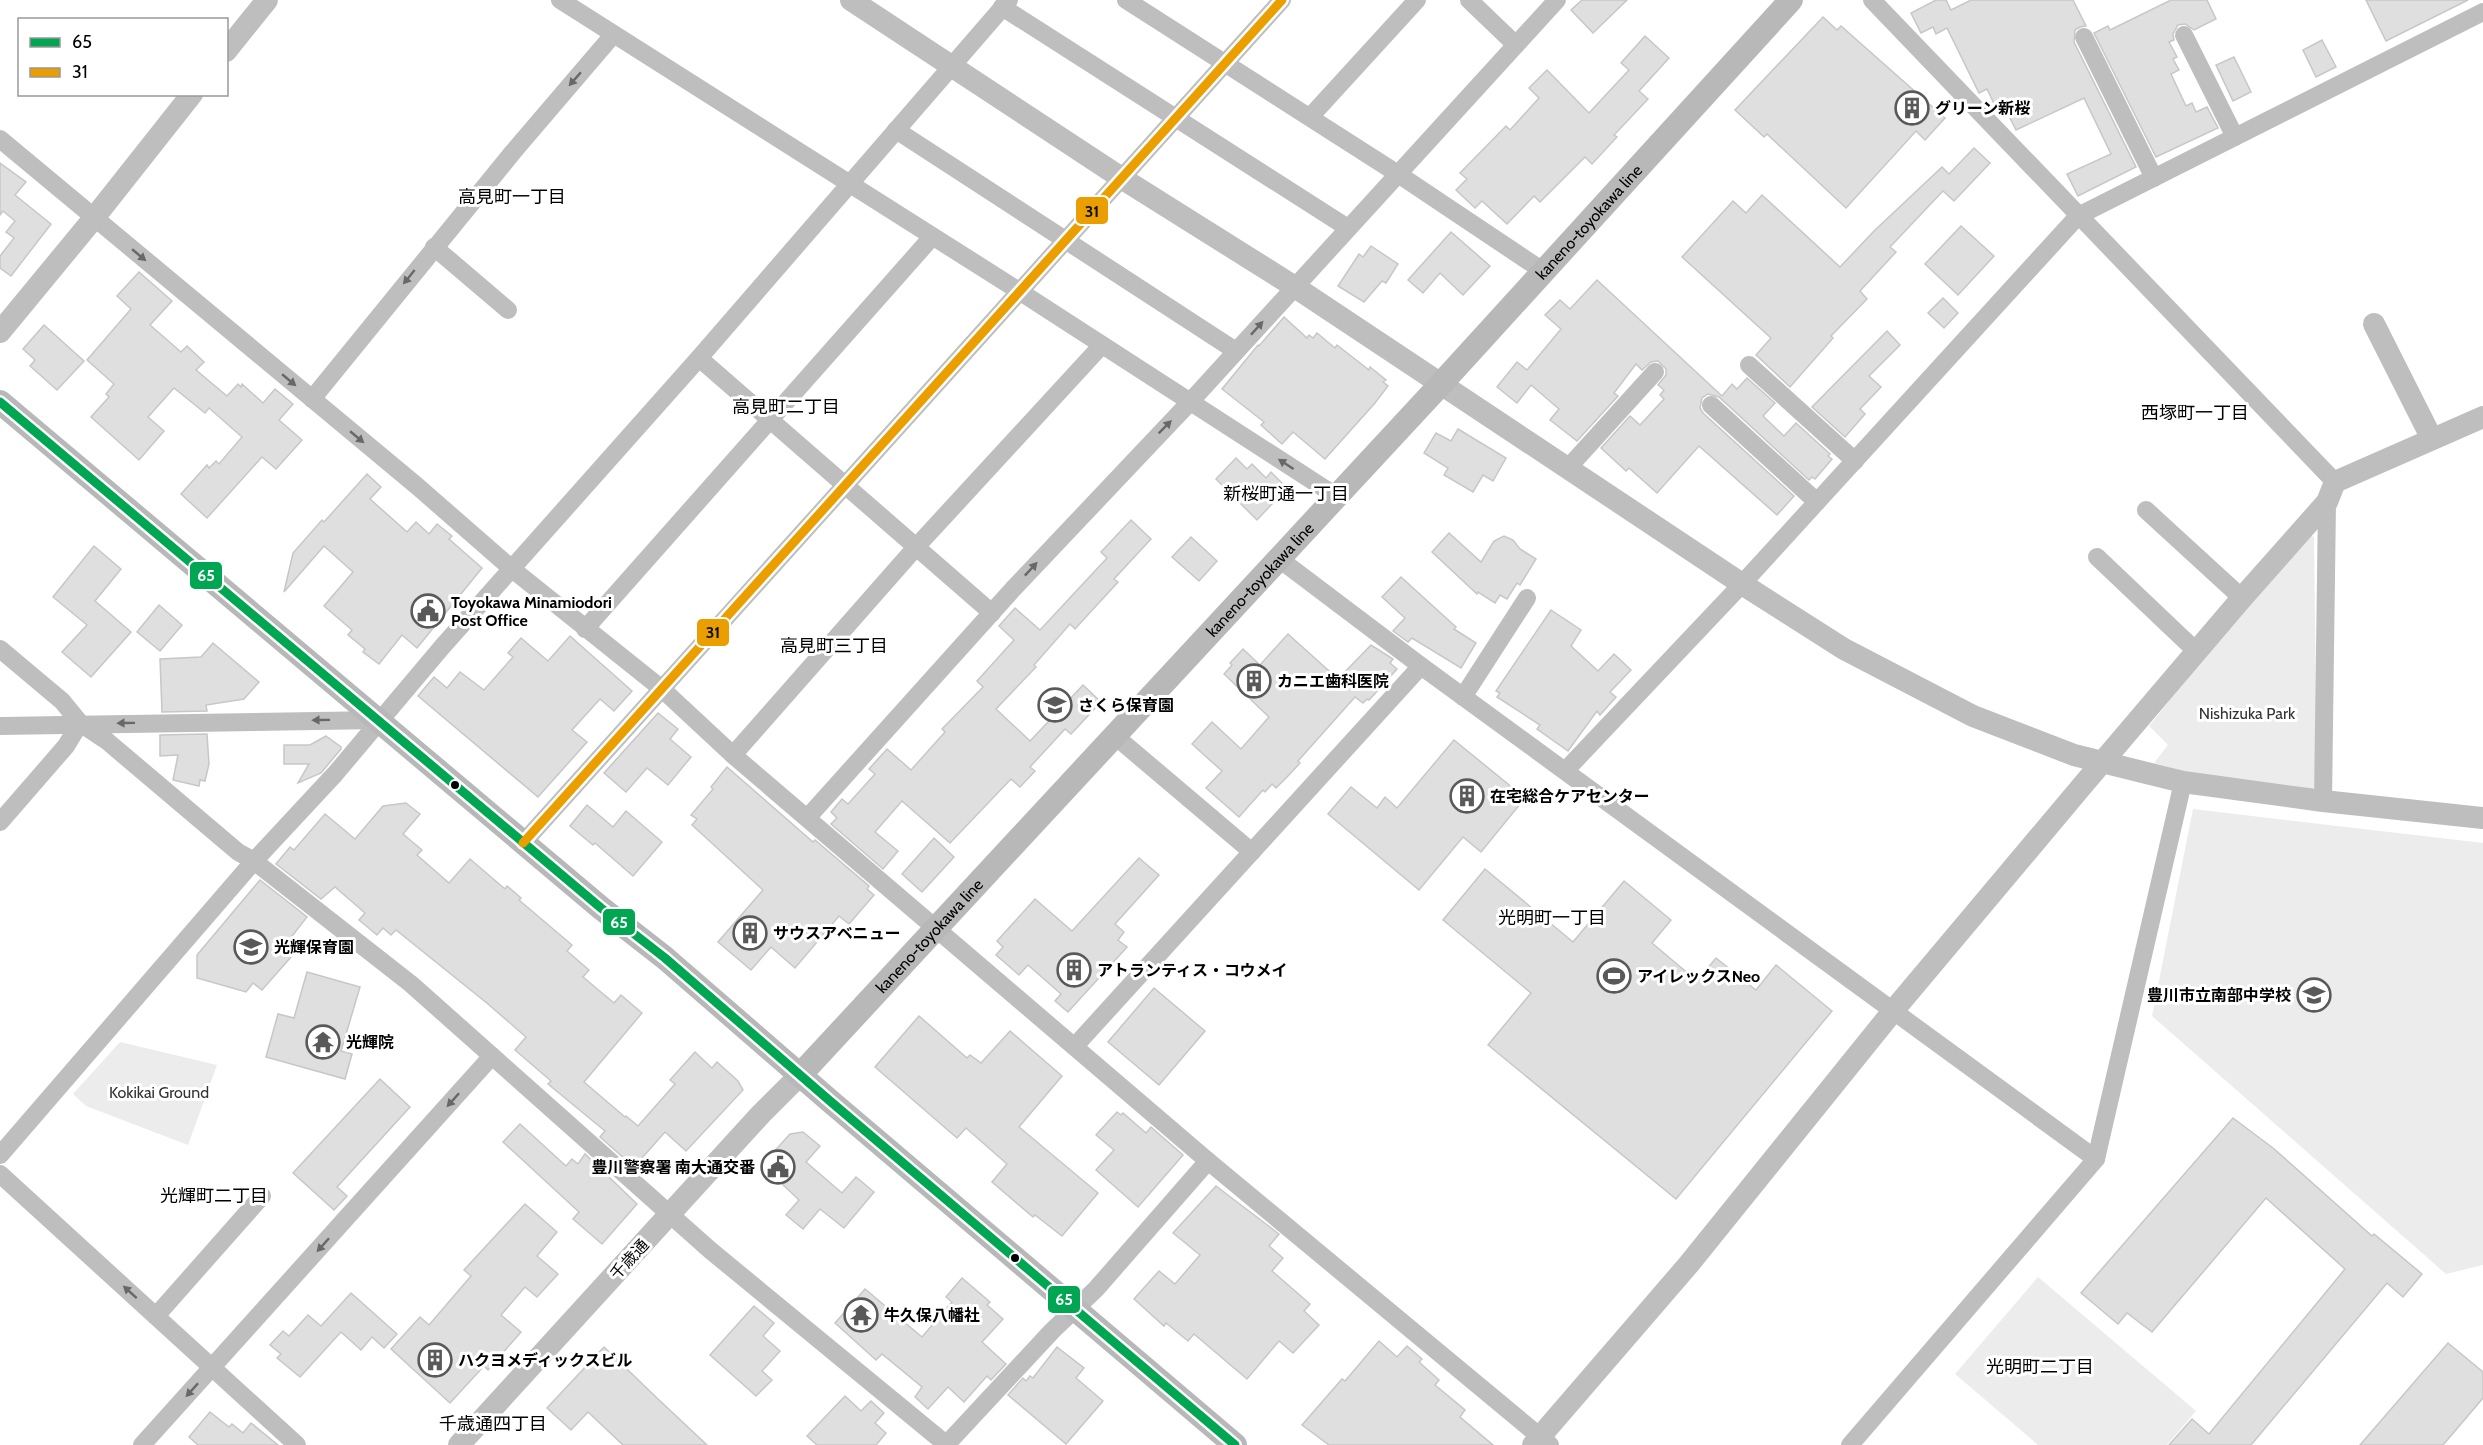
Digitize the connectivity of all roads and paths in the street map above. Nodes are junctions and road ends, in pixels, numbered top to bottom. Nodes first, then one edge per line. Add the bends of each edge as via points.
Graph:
1 (267, 0) edge
2 (560, 0) edge
3 (850, 0) edge
4 (1282, 0) edge
5 (1418, 0) edge
6 (1469, 0) edge
7 (1557, 0) edge
8 (1791, 0) edge
9 (1872, 0) edge
10 (1138, 3) edge
11 (1006, 4) edge
12 (2483, 12) edge
13 (613, 35) junction
14 (2184, 35) dead end
15 (2084, 37) dead end
16 (1516, 45) junction
17 (228, 49) edge
18 (1224, 64) junction
19 (951, 66) junction
20 (190, 96) edge
21 (1310, 117) junction
22 (1176, 118) junction
23 (896, 130) junction
24 (2235, 136) junction
25 (0, 139) edge
26 (1398, 174) junction
27 (2154, 178) junction
28 (1123, 179) junction
29 (850, 184) junction
30 (2078, 216) junction
31 (94, 218) junction
32 (1348, 228) junction
33 (932, 237) junction
34 (1065, 240) junction
35 (434, 247) junction
36 (1543, 271) junction
37 (1295, 287) junction
38 (1019, 291) junction
39 (508, 310) dead end
40 (2374, 324) dead end
41 (0, 332) edge
42 (1102, 345) junction
43 (1236, 351) junction
44 (699, 358) junction
45 (1749, 365) dead end
46 (1654, 372) dead end
47 (1440, 385) junction
48 (312, 399) junction
49 (0, 402) edge
50 (1190, 402) junction
51 (1711, 405) dead end
52 (2483, 417) edge
53 (771, 420) junction
54 (2432, 439) junction
55 (1855, 461) junction
56 (1567, 469) junction
57 (845, 483) junction
58 (2331, 492) junction
59 (1336, 496) junction
60 (1817, 501) junction
61 (2146, 510) dead end
62 (918, 546) junction
63 (2097, 557) dead end
64 (1278, 558) junction
65 (512, 569) junction
66 (1742, 584) junction
67 (1527, 598) dead end
68 (2242, 598) junction
69 (992, 612) junction
70 (585, 629) junction
71 (0, 649) edge
72 (2196, 651) junction
73 (1421, 666) junction
74 (662, 689) junction
75 (1463, 697) junction
76 (380, 720) junction
77 (80, 723) junction
78 (0, 726) edge
79 (1115, 736) junction
80 (734, 755) junction
81 (2102, 763) junction
82 (1566, 770) junction
83 (2183, 782) junction
84 (2323, 801) junction
85 (808, 817) junction
86 (2483, 818) edge
87 (0, 822) edge
88 (523, 843) junction
89 (1252, 852) junction
90 (254, 861) junction
91 (937, 928) junction
92 (1893, 1011) junction
93 (1075, 1046) junction
94 (492, 1056) junction
95 (800, 1075) junction
96 (3, 1142) edge
97 (2096, 1159) junction
98 (1208, 1161) junction
99 (0, 1174) edge
100 (262, 1196) dead end
101 (670, 1214) junction
102 (1075, 1309) junction
103 (156, 1316) junction
104 (212, 1367) junction
105 (1541, 1442) edge
106 (142, 1445) edge
107 (297, 1445) edge
108 (459, 1445) edge
109 (947, 1445) edge
110 (1235, 1445) edge
111 (1850, 1445) edge

1 - 17 street
2 - 13 street
3 - 19 street
4 - 18 street
5 - 21 street
6 - 16 street
7 - 16 street
8 - 36 main road, kaneno-toyokawa line
9 - 30 street
10 - 18 street
11 - 19 street
11 - 22 street
12 - 24 street
13 - 29 street
13 -> 35 street
14 - 24 street
15 - 27 street
16 - 26 street
18 - 21 street
18 - 22 street
19 - 23 street
19 - 28 street
20 - 31 street
21 - 26 street
22 - 28 street
22 - 32 street
23 - 29 street
23 - 34 street
24 - 27 street
25 - 31 street
26 - 32 street
26 - 36 street
27 - 30 street
28 - 34 street
28 - 37 street
29 - 33 street
29 - 44 street
30 - 55 street
30 - 58 street
31 - 41 street
31 -> 48 street
32 - 37 street
33 - 38 street
33 - 53 street
34 - 38 street
34 - 43 street
35 - 39 street
35 -> 48 street
36 - 47 main road, kaneno-toyokawa line
43 -> 37 street
37 - 47 street
38 - 42 street
38 - 57 street
40 - 54 street
42 - 50 street
42 - 62 street
43 - 50 street
44 - 53 street
44 - 65 street
45 - 55 street
46 - 56 street
47 - 56 street
47 - 59 main road, kaneno-toyokawa line
48 -> 65 street
49 - 76 main road
59 -> 50 street
69 -> 50 street
51 - 60 street
52 - 54 street
53 - 57 street
53 - 70 street
54 - 58 street
55 - 60 street
56 - 66 street
57 - 62 street
57 - 74 street
58 - 68 street
58 - 84 street
59 - 64 main road, kaneno-toyokawa line
60 - 66 street
61 - 68 street
62 - 69 street
62 - 80 street
63 - 72 street
64 - 73 street
64 - 79 main road, kaneno-toyokawa line
65 - 70 street
65 - 76 street
66 - 81 street via 1844,649 1973,716
66 - 82 street
67 - 75 street
68 - 72 street
69 - 85 street
70 - 74 street
71 - 77 street via 62,701
72 - 81 street
73 - 75 street
73 - 89 street
74 - 80 street
74 - 88 street
75 - 82 street
76 -> 77 street
76 - 88 main road
76 - 90 street
77 - 78 street
77 - 87 street via 66,746
77 - 90 street
79 - 89 street
79 - 91 main road, kaneno-toyokawa line
80 - 85 street
81 - 83 street
81 - 92 street
82 - 92 street
83 - 84 street
83 - 97 street
84 - 86 street
85 - 91 street
88 - 95 main road via 665,958
89 - 93 street
90 - 94 street via 411,984
90 - 96 street
91 - 93 street
91 - 95 main road, kaneno-toyokawa line
92 - 97 street
92 - 105 street
93 - 98 street
94 - 101 street
94 -> 104 street
95 - 101 street, 千歳通
95 - 102 main road
97 - 111 street
98 - 102 street
98 - 105 street
103 -> 99 street
100 - 103 street
101 - 108 street, 千歳通
101 - 109 street
102 - 109 street
102 - 110 main road
103 - 104 street
104 -> 106 street
104 - 107 street

